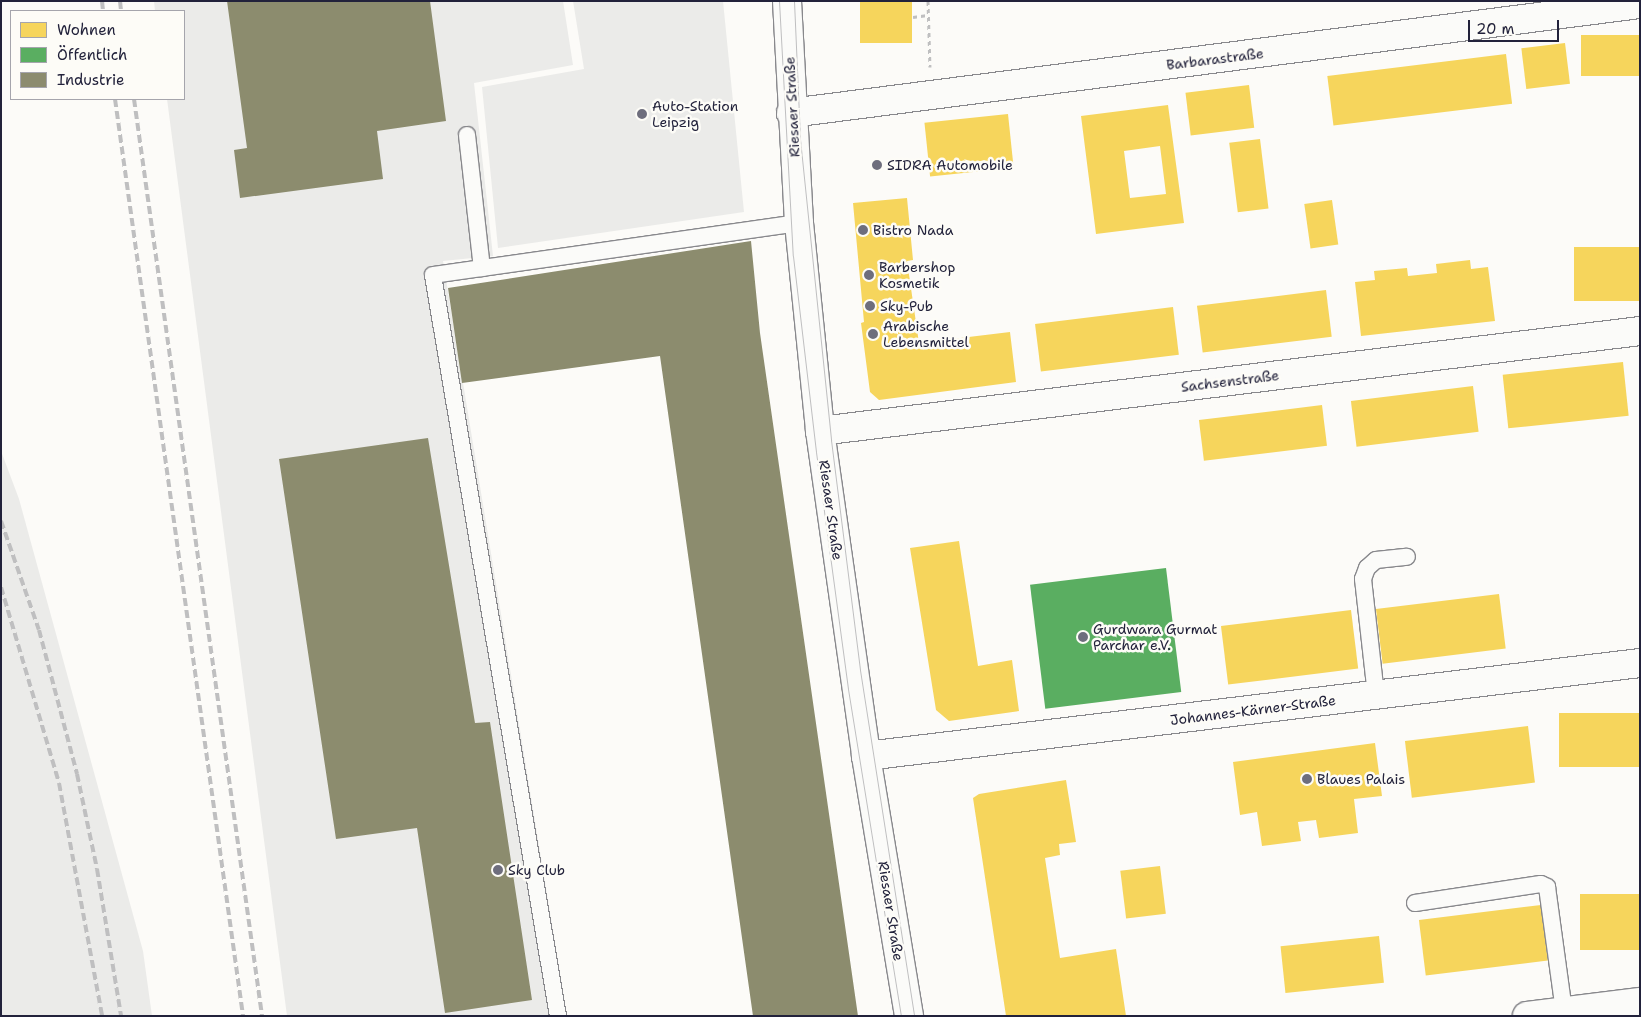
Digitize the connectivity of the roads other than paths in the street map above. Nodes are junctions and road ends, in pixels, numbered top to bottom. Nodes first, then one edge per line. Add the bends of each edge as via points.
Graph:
1 (787, 1) edge
2 (1640, 4) edge
3 (791, 113) junction
4 (467, 134) dead end
5 (799, 223) junction
6 (482, 268) junction
7 (1640, 331) edge
8 (820, 431) junction
9 (1406, 557) dead end
10 (1640, 663) edge
11 (1376, 695) junction
12 (866, 756) junction
13 (1415, 903) dead end
14 (1640, 1002) edge
15 (1564, 1011) junction
16 (558, 1016) edge
17 (909, 1016) edge
18 (1527, 1016) edge

1 - 3 street, Riesaer Straße
2 - 3 street, Barbarastraße
3 - 5 street, Riesaer Straße
4 - 6 lane
5 - 6 lane
5 - 8 street, Riesaer Straße
6 - 16 lane via 433,275
7 - 8 street, Sachsenstraße
8 - 12 street, Riesaer Straße
9 - 11 lane via 1376,560 1367,568 1364,578
10 - 11 street, Johannes-Kärner-Straße
11 - 12 street, Johannes-Kärner-Straße
12 - 17 street, Riesaer Straße
13 - 15 lane via 1541,884 1547,887
14 - 15 street
15 - 18 street

